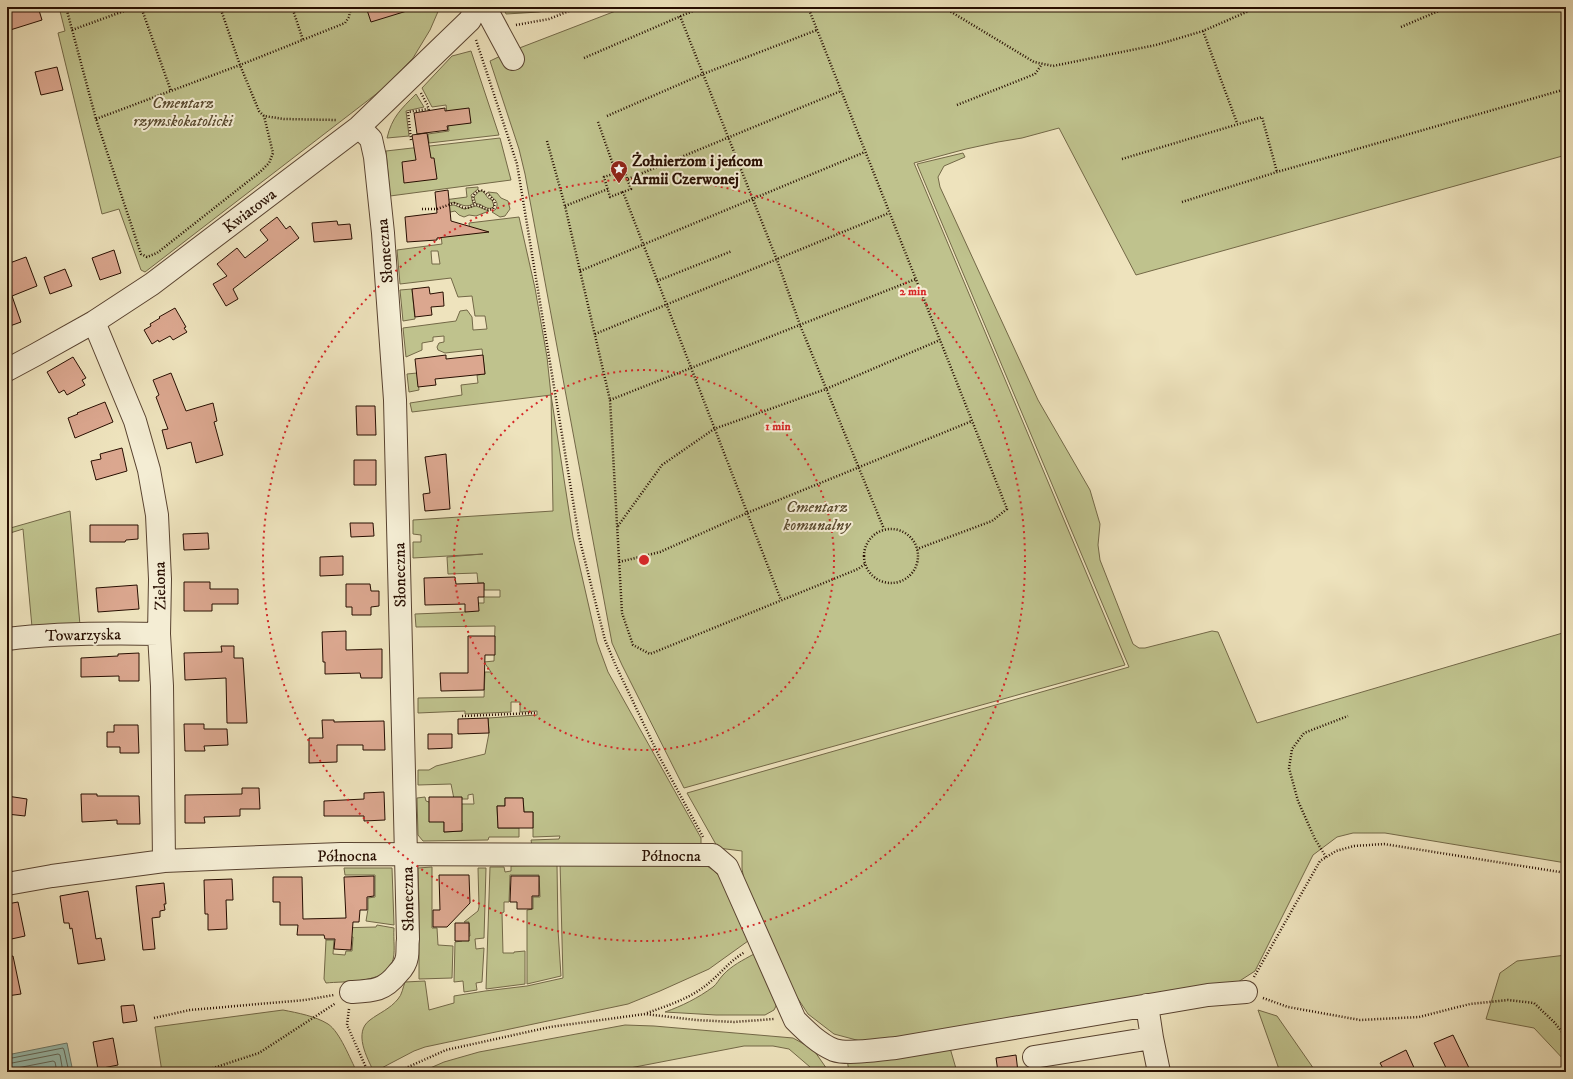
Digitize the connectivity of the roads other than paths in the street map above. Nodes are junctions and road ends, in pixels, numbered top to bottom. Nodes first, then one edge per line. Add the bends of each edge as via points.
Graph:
1 (477, 11) edge
2 (513, 59) dead end
3 (359, 126) junction
4 (94, 322) junction
5 (7, 370) edge
6 (159, 634) junction
7 (7, 639) edge
8 (406, 854) junction
9 (164, 861) junction
10 (7, 884) edge
11 (352, 992) road end
12 (1246, 992) road end
13 (1147, 1005) junction
14 (1152, 1038) junction
15 (1034, 1056) dead end
16 (1159, 1072) edge

1 - 2 street via 496,28
1 - 3 street, Kwiatowa
3 - 4 street, Kwiatowa via 152,284
3 - 8 street, Słoneczna via 370,139 375,157 395,400
4 - 5 street, Kwiatowa
4 - 6 street, Zielona via 135,421 149,470 157,515
6 - 7 street, Towarzyska via 35,635
6 - 9 street, Zielona
8 - 9 street, Północna via 300,855
8 - 11 street, Słoneczna via 406,958 401,970 391,982 371,991
8 - 13 street, Północna via 713,855 727,867 795,1020 834,1050 846,1052 896,1048
9 - 10 street, Północna
12 - 13 street
13 - 14 street
14 - 15 street
14 - 16 street

